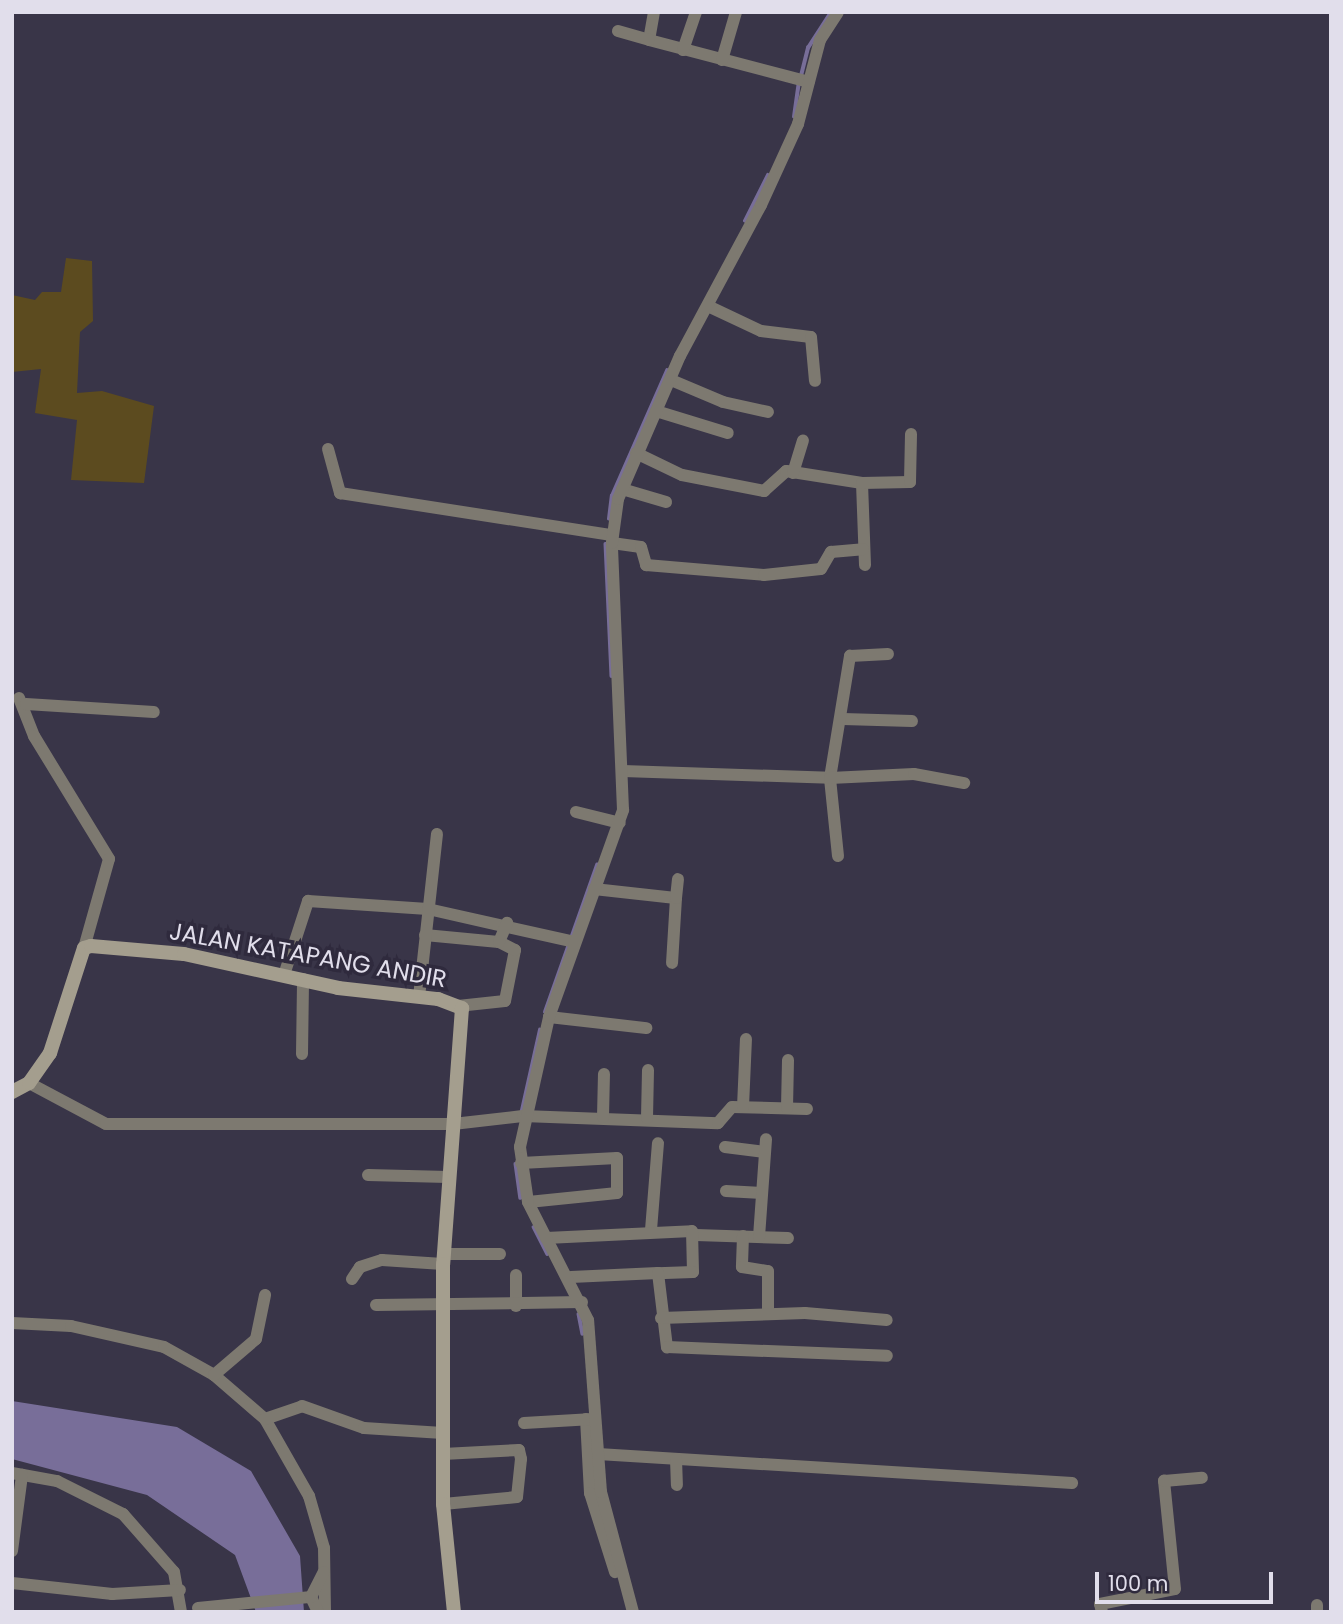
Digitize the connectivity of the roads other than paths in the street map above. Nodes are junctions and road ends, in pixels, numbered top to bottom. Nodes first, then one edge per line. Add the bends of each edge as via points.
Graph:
1 (654, 12) edge
2 (696, 12) edge
3 (736, 12) edge
4 (838, 12) edge
5 (618, 31) dead end
6 (649, 40) junction
7 (683, 50) junction
8 (722, 61) junction
9 (803, 80) junction
10 (710, 307) junction
11 (671, 380) junction
12 (815, 381) dead end
13 (656, 411) junction
14 (768, 412) dead end
15 (728, 433) dead end
16 (911, 434) dead end
17 (803, 440) dead end
18 (328, 449) dead end
19 (636, 453) junction
20 (793, 473) junction
21 (862, 483) junction
22 (622, 489) junction
23 (666, 502) dead end
24 (610, 537) junction
25 (863, 549) junction
26 (865, 565) dead end
27 (888, 654) dead end
28 (154, 712) dead end
29 (843, 719) junction
30 (912, 721) dead end
31 (623, 771) junction
32 (830, 778) junction
33 (964, 783) dead end
34 (576, 812) dead end
35 (616, 822) junction
36 (437, 834) dead end
37 (838, 856) dead end
38 (678, 879) dead end
39 (594, 889) junction
40 (676, 898) junction
41 (428, 909) junction
42 (507, 923) junction
43 (425, 934) junction
44 (570, 941) junction
45 (499, 942) junction
46 (84, 948) junction
47 (672, 963) dead end
48 (284, 975) junction
49 (303, 979) junction
50 (419, 997) junction
51 (458, 1006) junction
52 (549, 1017) junction
53 (646, 1028) dead end
54 (746, 1039) dead end
55 (302, 1054) dead end
56 (788, 1060) dead end
57 (648, 1070) dead end
58 (604, 1074) dead end
59 (29, 1083) junction
60 (12, 1092) edge
61 (743, 1107) junction
62 (787, 1108) junction
63 (807, 1109) dead end
64 (521, 1116) junction
65 (603, 1118) junction
66 (647, 1118) junction
67 (453, 1124) junction
68 (658, 1143) dead end
69 (725, 1147) dead end
70 (521, 1163) junction
71 (368, 1175) dead end
72 (448, 1177) junction
73 (726, 1191) dead end
74 (762, 1193) junction
75 (528, 1202) junction
76 (651, 1230) junction
77 (696, 1235) junction
78 (743, 1236) junction
79 (759, 1237) junction
80 (546, 1238) junction
81 (788, 1238) dead end
82 (500, 1254) dead end
83 (444, 1259) junction
84 (659, 1273) junction
85 (516, 1275) dead end
86 (571, 1277) junction
87 (352, 1279) dead end
88 (265, 1295) dead end
89 (578, 1302) junction
90 (376, 1305) dead end
91 (516, 1306) junction
92 (447, 1307) junction
93 (768, 1314) junction
94 (662, 1318) junction
95 (887, 1320) dead end
96 (12, 1323) edge
97 (887, 1356) dead end
98 (214, 1375) junction
99 (265, 1419) junction
100 (592, 1419) junction
101 (524, 1423) dead end
102 (443, 1433) junction
103 (443, 1454) junction
104 (598, 1454) junction
105 (676, 1459) junction
106 (17, 1474) edge
107 (1202, 1478) dead end
108 (1072, 1483) dead end
109 (677, 1485) dead end
110 (443, 1504) junction
111 (12, 1551) edge
112 (324, 1572) junction
113 (12, 1583) edge
114 (179, 1588) junction
115 (310, 1597) junction
116 (197, 1610) edge
117 (181, 1612) edge
118 (318, 1612) edge
119 (324, 1612) edge
120 (454, 1612) edge
121 (626, 1612) edge
122 (633, 1612) edge
123 (1102, 1612) edge

1 - 6 street
2 - 7 street
3 - 8 street
4 - 9 street
5 - 6 street
6 - 7 street
7 - 8 street
8 - 9 street
9 - 10 street via 798,124
10 - 11 street
10 - 12 street via 761,331 811,337
11 - 13 street
11 - 14 street via 723,402
13 - 15 street
13 - 19 street
16 - 21 street via 910,482
17 - 20 street
18 - 24 street via 340,493
19 - 20 street via 682,475 764,491 776,474
19 - 22 street
20 - 21 street
21 - 25 street
22 - 23 street
22 - 24 street
24 - 25 street via 641,547 646,565 764,575 821,569 831,552
24 - 31 street
25 - 26 street
27 - 29 street via 850,656
28 - 46 street via 23,701 34,736 109,859
29 - 30 street
29 - 32 street
31 - 32 street
31 - 35 street
32 - 33 street via 914,774
32 - 37 street
34 - 35 street
35 - 39 street
36 - 41 street
38 - 40 street
39 - 40 street
39 - 44 street
40 - 47 street
41 - 42 street
41 - 43 street
41 - 48 street via 307,901
42 - 44 street
42 - 45 street
43 - 45 street
43 - 50 street
44 - 52 street
45 - 51 street via 515,950 504,1004
46 - 48 street, JALAN KATAPANG ANDIR via 184,954
46 - 59 street via 58,1033
48 - 49 street, JALAN KATAPANG ANDIR
49 - 50 street, JALAN KATAPANG ANDIR
49 - 55 street
50 - 51 street, JALAN KATAPANG ANDIR
51 - 67 street, JALAN KATAPANG ANDIR via 463,1021
52 - 53 street
52 - 64 street
54 - 61 street
56 - 62 street
57 - 66 street
58 - 65 street
59 - 60 street
59 - 67 street via 106,1124
61 - 62 street
61 - 66 street via 730,1108 718,1123
62 - 63 street
64 - 65 street
64 - 67 street
64 - 70 street
65 - 66 street
67 - 72 street, JALAN KATAPANG ANDIR
68 - 76 street
69 - 74 street via 766,1145
70 - 75 street
70 - 75 street via 617,1158 617,1193
71 - 72 street
72 - 83 street, JALAN KATAPANG ANDIR
73 - 74 street
74 - 79 street
75 - 80 street
76 - 77 street
76 - 80 street
77 - 78 street
77 - 84 street via 693,1272
78 - 79 street
78 - 93 street via 742,1267 768,1270
79 - 81 street
80 - 86 street
82 - 83 street
83 - 87 street via 382,1260 360,1267
83 - 92 street, JALAN KATAPANG ANDIR
84 - 86 street
84 - 94 street
85 - 91 street
86 - 89 street
88 - 98 street via 257,1339
89 - 91 street
89 - 100 street
90 - 92 street
91 - 92 street
92 - 102 street, JALAN KATAPANG ANDIR
93 - 94 street
93 - 95 street
94 - 97 street via 664,1342 671,1348
96 - 98 street via 65,1325 163,1347
98 - 99 street
99 - 102 street via 302,1406 364,1428
99 - 112 street via 309,1496
100 - 101 street
100 - 104 street
100 - 121 street via 590,1493
102 - 103 street, JALAN KATAPANG ANDIR
103 - 110 street, JALAN KATAPANG ANDIR
103 - 110 street via 519,1450 521,1459 517,1497
104 - 105 street
104 - 122 street via 601,1492
105 - 108 street
105 - 109 street
106 - 111 street
106 - 114 street via 57,1481 123,1514 161,1550
107 - 123 street via 1164,1481 1175,1588 1100,1604
110 - 120 street, JALAN KATAPANG ANDIR
112 - 115 street
112 - 119 street
113 - 114 street via 112,1594
114 - 116 street
114 - 117 street
115 - 116 street
115 - 118 street

